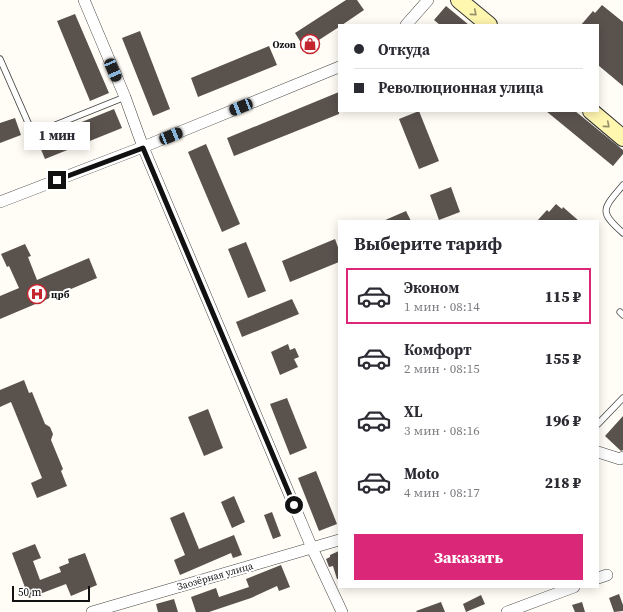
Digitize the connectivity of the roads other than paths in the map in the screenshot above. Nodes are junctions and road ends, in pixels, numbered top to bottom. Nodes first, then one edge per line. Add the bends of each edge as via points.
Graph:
1 (84, 0) edge
2 (428, 0) edge
3 (459, 0) edge
4 (407, 24) edge
5 (488, 24) edge
6 (0, 59) edge
7 (338, 67) edge
8 (125, 98) junction
9 (592, 112) edge
10 (623, 138) edge
11 (143, 148) junction
12 (623, 186) edge
13 (0, 202) edge
14 (623, 233) edge
15 (623, 398) edge
16 (599, 423) edge
17 (599, 452) edge
18 (622, 459) edge
19 (338, 540) edge
20 (312, 548) junction
21 (571, 588) edge
22 (92, 612) edge
23 (342, 612) edge
24 (507, 612) edge

1 - 8 street
2 - 4 street
3 -> 5 main road
6 - 8 lane via 33,134
7 - 11 street
8 - 11 street
9 -> 10 main road
11 - 13 street
11 - 20 street
12 - 14 lane via 607,205 606,212 611,223
15 - 16 lane
17 - 18 street
19 - 20 street, Заозёрная улица
20 - 22 street, Заозёрная улица
20 - 23 street
21 - 24 street

